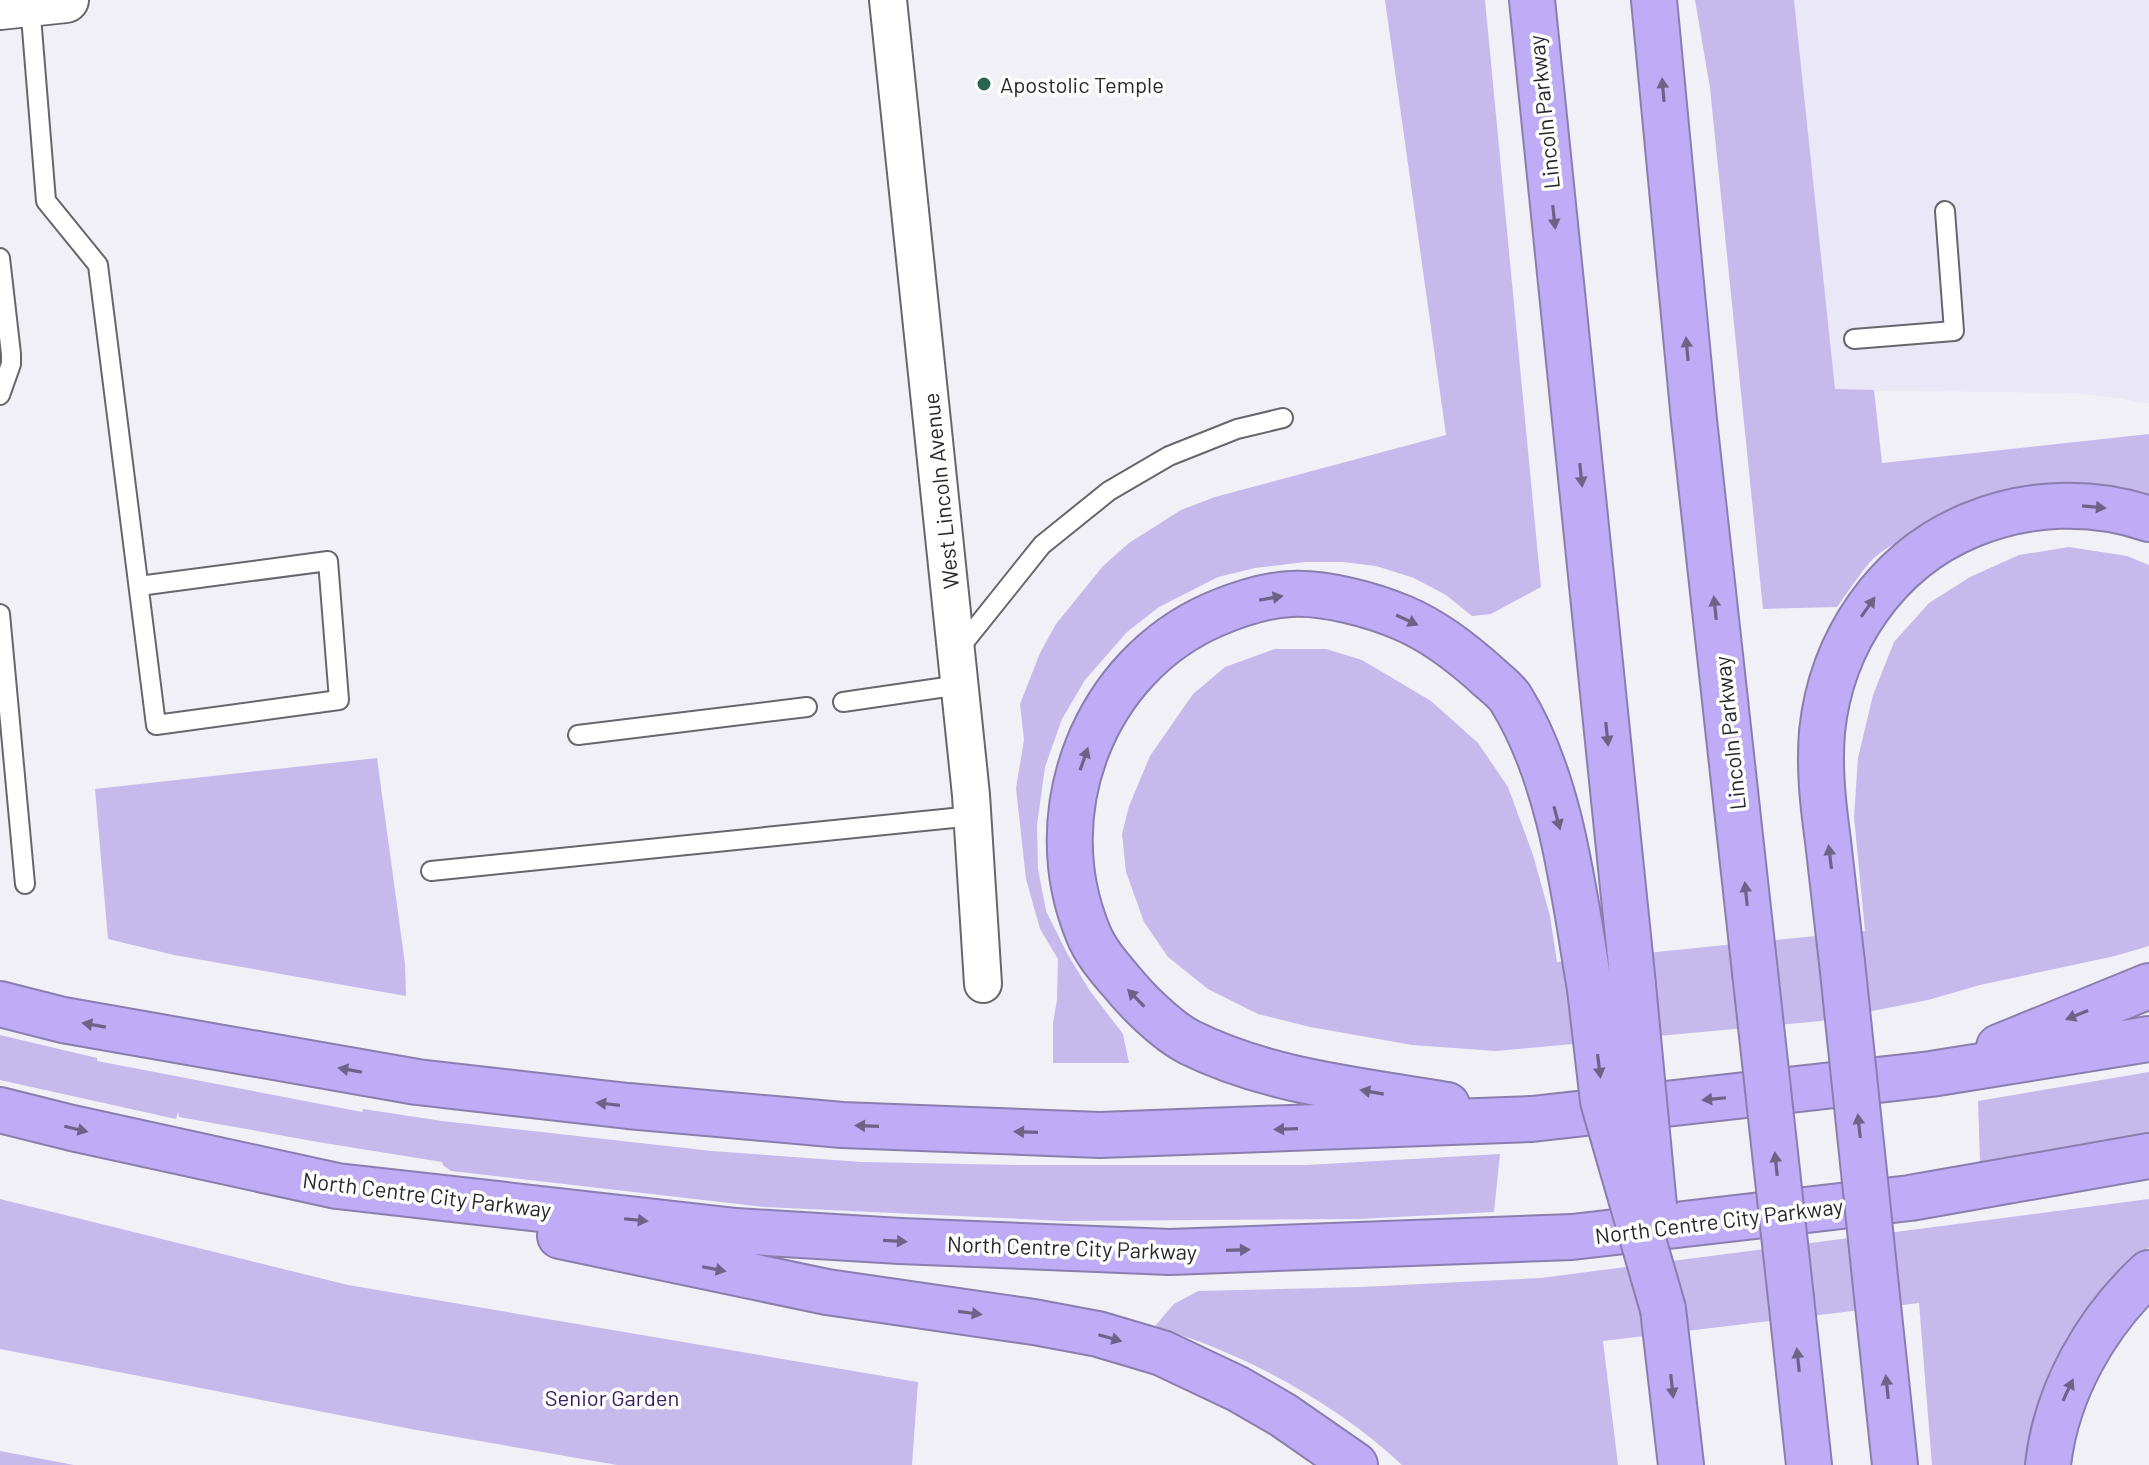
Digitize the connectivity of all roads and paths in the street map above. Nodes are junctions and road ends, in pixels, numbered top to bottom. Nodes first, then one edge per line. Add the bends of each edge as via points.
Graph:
1 (888, 0) edge
2 (1532, 0) edge
3 (1654, 0) edge
4 (32, 4) edge
5 (1945, 211) dead end
6 (0, 258) edge
7 (1854, 339) dead end
8 (0, 395) edge
9 (1283, 418) dead end
10 (2149, 519) edge
11 (139, 586) junction
12 (0, 614) edge
13 (958, 669) junction
14 (843, 702) dead end
15 (807, 707) dead end
16 (578, 735) dead end
17 (6, 758) edge
18 (973, 816) junction
19 (431, 871) dead end
20 (25, 884) dead end
21 (983, 984) dead end
22 (2149, 986) edge
23 (0, 1004) edge
24 (2149, 1039) edge
25 (1931, 1074) junction
26 (0, 1110) edge
27 (1532, 1119) junction
28 (2149, 1156) edge
29 (337, 1186) junction
30 (2149, 1273) edge
31 (1663, 1309) junction
32 (1355, 1465) edge
33 (1681, 1465) edge
34 (1809, 1465) edge
35 (1895, 1465) edge
36 (2048, 1465) edge

1 - 13 street, West Lincoln Avenue
2 -> 31 highway, Lincoln Parkway, bridge
34 -> 3 highway, Lincoln Parkway, bridge via 1696,436
4 - 11 lane via 46,201 98,265
5 - 7 lane via 1954,331
6 - 8 lane via 11,354
9 - 13 lane via 1237,429 1169,456 1109,491 1042,545
35 -> 10 highway, bridge via 1822,795 1822,734 1832,681 1845,646 1876,596 1900,569 1957,531 2002,514 2055,505 2095,506
11 - 11 lane via 156,725 339,700 328,561
12 - 17 lane
13 - 14 lane
13 - 18 street, West Lincoln Avenue
15 - 16 lane
17 - 20 lane
18 - 19 lane
18 - 21 street, West Lincoln Avenue
22 -> 25 highway
27 -> 23 highway via 1100,1135 842,1125 417,1082 63,1020
24 - 25 highway
25 -> 27 highway
26 -> 29 highway, North Centre City Parkway
27 -> 31 highway, bridge via 1302,1081 1237,1063 1185,1041 1138,1002 1101,957 1088,935 1072,878 1072,798 1104,711 1166,641 1241,603 1293,594 1332,598 1380,608 1415,623 1467,656 1510,696 1536,749 1558,816 1590,989 1603,1101
29 -> 28 highway, North Centre City Parkway via 736,1231 1170,1252 1572,1237 1910,1198
29 -> 32 highway via 827,1292 1098,1334 1162,1353 1238,1389
36 -> 30 highway via 2060,1407 2080,1365 2104,1321
31 -> 33 highway, Lincoln Parkway

